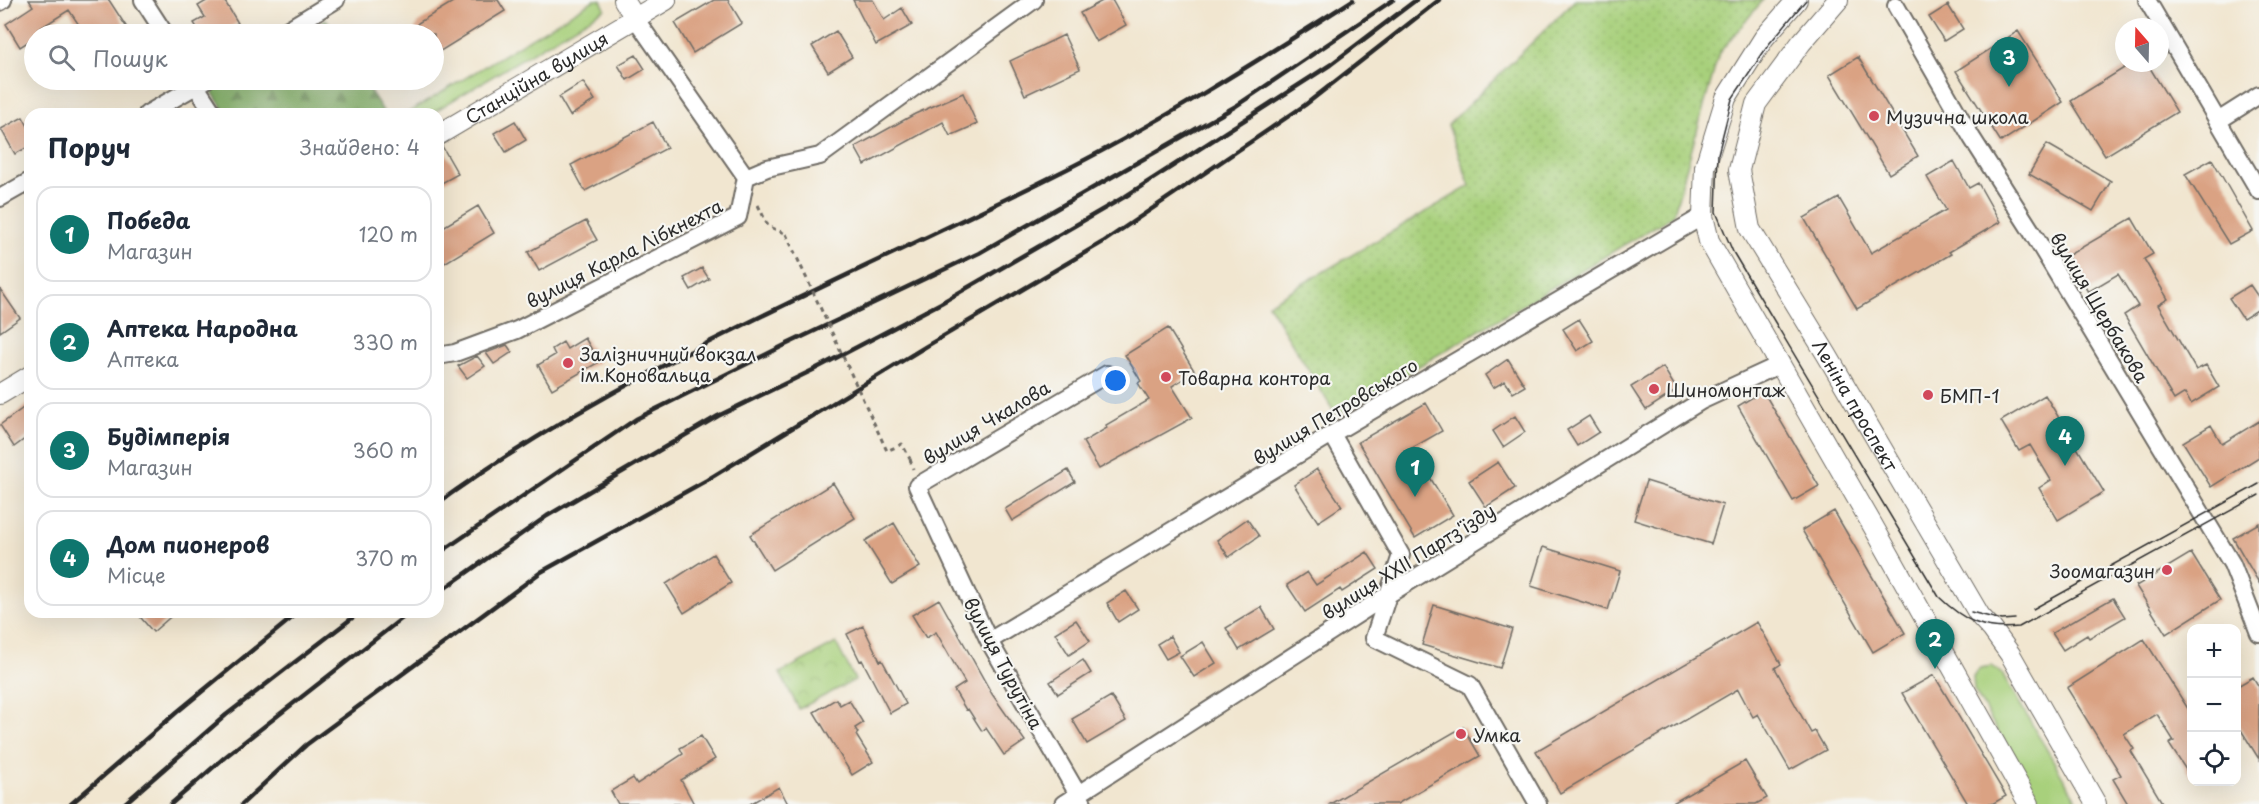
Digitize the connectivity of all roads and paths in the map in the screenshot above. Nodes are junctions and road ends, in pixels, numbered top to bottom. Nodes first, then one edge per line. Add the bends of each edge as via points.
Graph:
1 (143, 0) edge
2 (336, 0) edge
3 (624, 0) edge
4 (666, 0) edge
5 (1034, 0) edge
6 (1797, 0) edge
7 (1838, 0) edge
8 (2147, 0) edge
9 (1896, 6) dead end
10 (635, 18) junction
11 (159, 24) edge
12 (296, 24) edge
13 (185, 90) edge
14 (202, 90) edge
15 (2259, 95) edge
16 (157, 108) edge
17 (211, 108) edge
18 (2218, 121) junction
19 (444, 131) edge
20 (746, 177) junction
21 (24, 184) edge
22 (2259, 191) edge
23 (0, 198) edge
24 (1703, 216) junction
25 (444, 355) edge
26 (1781, 364) junction
27 (1107, 374) dead end
28 (24, 380) edge
29 (0, 394) edge
30 (1332, 434) junction
31 (910, 459) dead end
32 (931, 519) joint
33 (1386, 596) junction
34 (2259, 633) edge
35 (989, 641) junction
36 (1075, 801) edge
37 (1538, 804) edge
38 (2029, 804) edge
39 (2096, 804) edge

1 - 11 street
2 - 12 street
3 - 10 street
4 - 10 street, Станційна вулиця
5 - 20 street via 820,156
6 - 24 street via 1764,38 1726,98 1705,167
7 - 39 street, Леніна проспект via 1756,104 1739,170 1750,229 1980,616 2024,678
8 - 18 street
9 - 34 street, вулиця Щербакова via 2232,564
10 - 19 street, Станційна вулиця
10 - 20 street
13 - 16 street
14 - 17 street
15 - 18 street
18 - 22 street
20 - 25 street, вулиця Карла Лібкнехта via 738,217 518,330
20 - 31 path, bridge via 768,226 786,234 887,451 902,444
21 - 23 street
24 - 26 street via 1709,241
24 - 30 street, вулиця Петровського
26 - 33 street, вулиця XXII Партз'їзду via 1701,401
26 - 38 street
27 - 32 street, вулиця Чкалова via 917,486
28 - 29 street
30 - 33 street via 1401,555
30 - 35 street, вулиця Петровського
32 - 35 street, вулиця Турутіна
33 - 36 street, вулиця XXII Партз'їзду
33 - 37 street via 1374,638 1470,685
35 - 36 street, вулиця Турутіна

